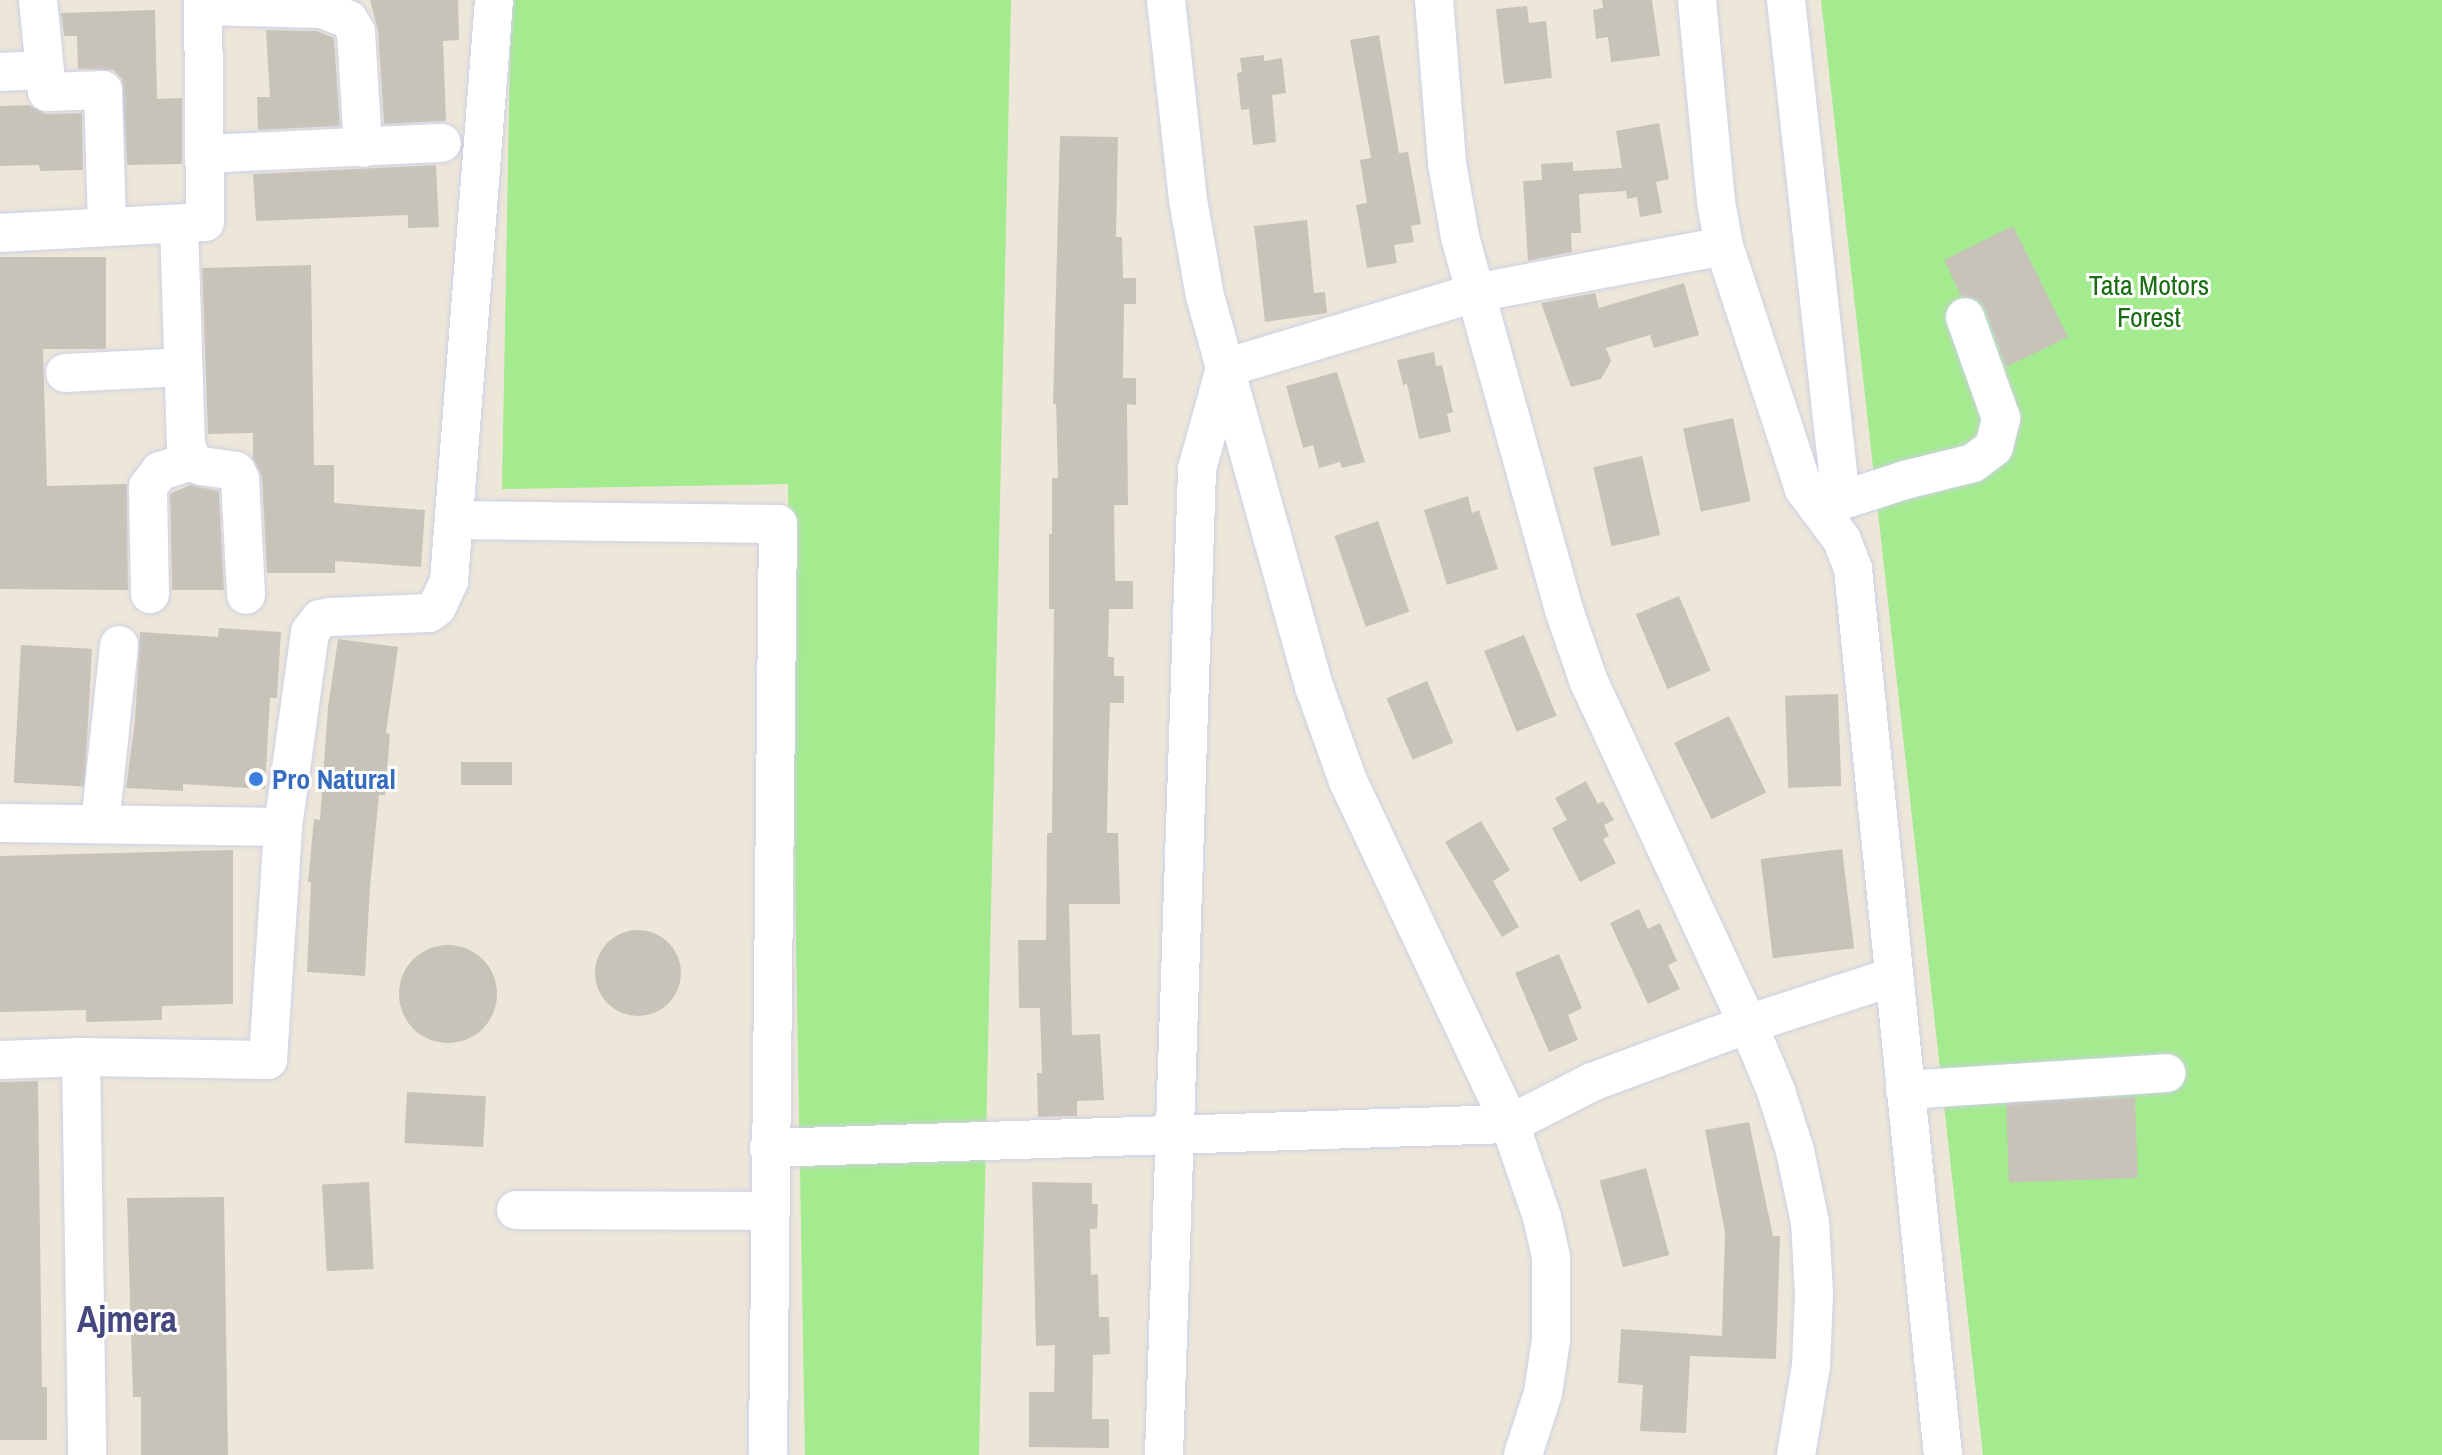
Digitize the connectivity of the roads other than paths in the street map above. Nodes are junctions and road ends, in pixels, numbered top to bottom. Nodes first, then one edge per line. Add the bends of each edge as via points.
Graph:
1 (38, 0) edge
2 (494, 0) edge
3 (1166, 0) edge
4 (1434, 0) edge
5 (1697, 0) edge
6 (1786, 0) edge
7 (203, 3) edge
8 (45, 70) junction
9 (0, 72) edge
10 (442, 143) dead end
11 (363, 148) junction
12 (205, 154) junction
13 (179, 224) junction
14 (107, 227) junction
15 (0, 233) edge
16 (1724, 246) junction
17 (1475, 293) junction
18 (1965, 317) dead end
19 (182, 367) junction
20 (1225, 368) junction
21 (65, 373) dead end
22 (192, 461) junction
23 (1830, 504) junction
24 (455, 520) junction
25 (150, 594) dead end
26 (246, 595) dead end
27 (119, 645) dead end
28 (0, 823) edge
29 (100, 824) junction
30 (283, 827) junction
31 (1893, 977) junction
32 (1748, 1024) junction
33 (81, 1057) junction
34 (0, 1060) edge
35 (2166, 1073) dead end
36 (1905, 1090) junction
37 (1510, 1124) junction
38 (1175, 1137) junction
39 (769, 1148) junction
40 (516, 1210) dead end
41 (769, 1211) junction
42 (87, 1455) edge
43 (768, 1455) edge
44 (1164, 1455) edge
45 (1523, 1455) edge
46 (1796, 1455) edge
47 (1943, 1455) edge

1 - 8 street
2 - 24 street
3 - 20 street via 1188,200 1205,296
4 - 17 street via 1447,163
5 - 16 street
6 - 23 street
7 - 11 street via 322,9 349,20 356,32
7 - 12 street
8 - 9 street
8 - 14 street via 47,92 103,90
10 - 11 street
11 - 12 street
12 - 13 street via 205,222
13 - 14 street
13 - 19 street
14 - 15 street
16 - 17 street
16 - 23 street via 1804,489
17 - 20 street
17 - 32 street via 1589,682
18 - 23 street via 2001,418 1994,447 1973,463
19 - 21 street
19 - 22 street via 186,445
20 - 37 street via 1315,689 1348,781
20 - 38 street via 1197,469
22 - 25 street via 160,471 148,487
22 - 26 street via 236,471 240,479
23 - 31 street via 1853,569
24 - 30 street via 449,581 429,613 330,617 313,624
24 - 39 street via 778,524
27 - 29 street
28 - 29 street
29 - 30 street
30 - 33 street via 268,1060
31 - 32 street
31 - 36 street
32 - 37 street via 1592,1082
32 - 46 street via 1781,1106 1810,1222 1811,1366
33 - 34 street
33 - 42 street
35 - 36 street
36 - 47 street
37 - 38 street
37 - 45 street via 1542,1217 1553,1297 1543,1393
38 - 39 street
38 - 44 street
39 - 41 street
40 - 41 street
41 - 43 street

